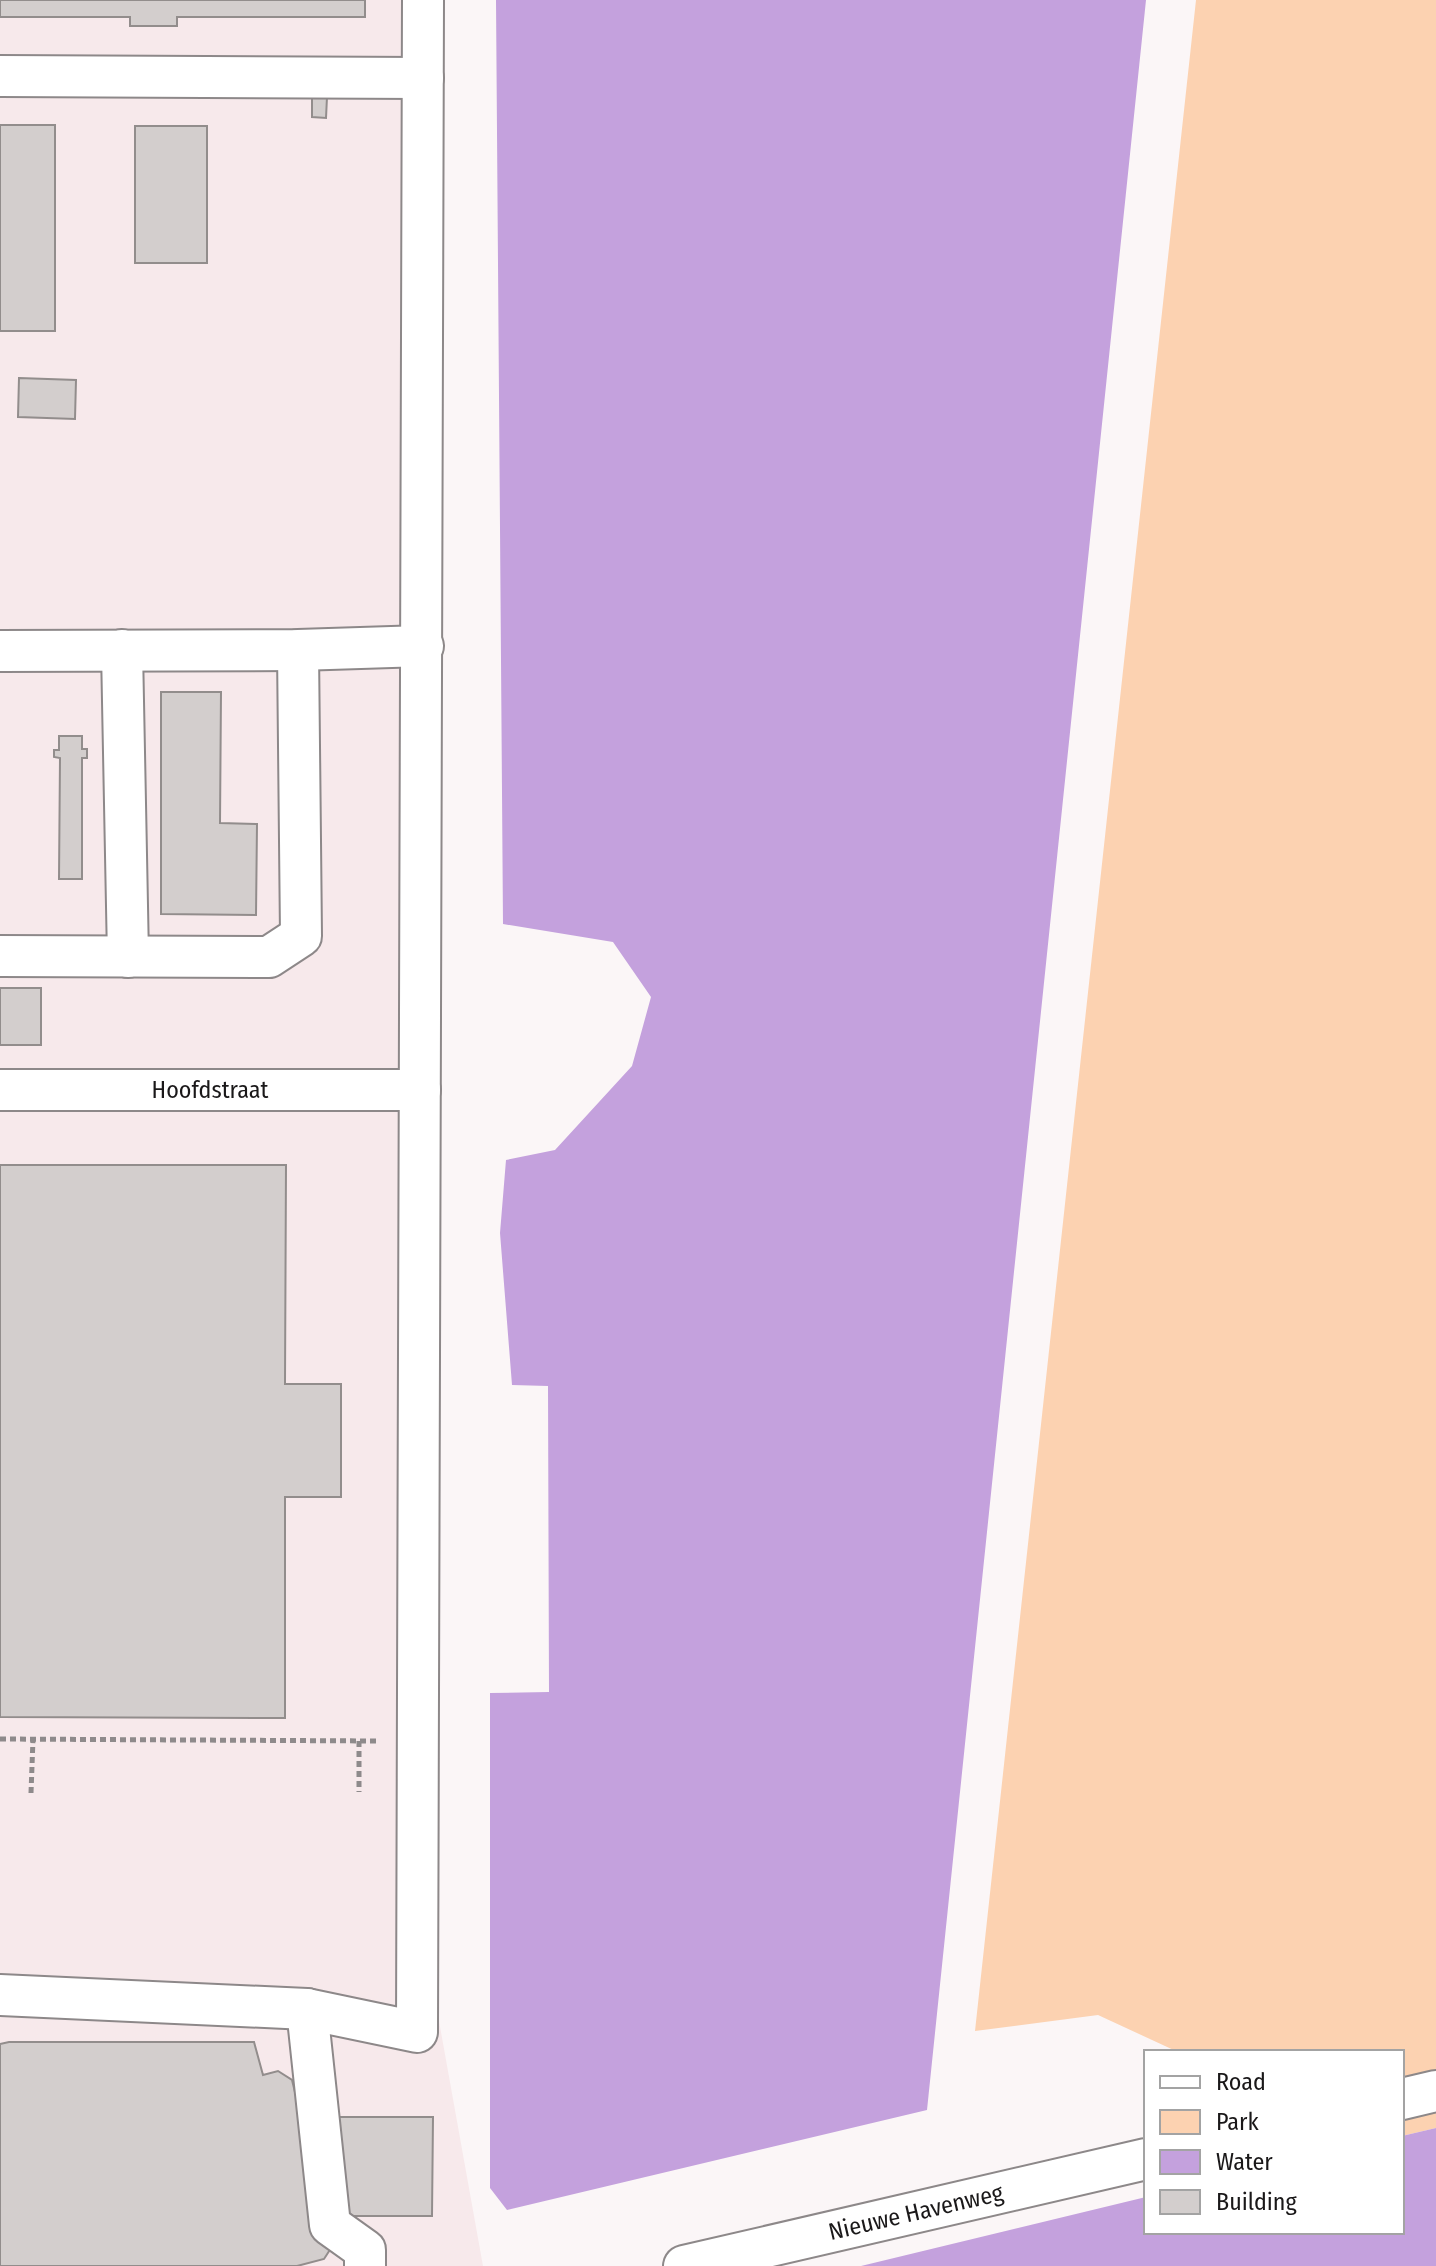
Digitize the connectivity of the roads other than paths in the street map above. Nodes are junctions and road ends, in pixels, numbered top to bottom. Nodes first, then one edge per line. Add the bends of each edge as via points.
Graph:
1 (423, 0) edge
2 (0, 76) edge
3 (423, 78) junction
4 (423, 646) junction
5 (122, 650) junction
6 (298, 650) junction
7 (0, 651) edge
8 (0, 956) edge
9 (128, 957) junction
10 (0, 1090) edge
11 (420, 1090) junction
12 (0, 1995) edge
13 (307, 2009) junction
14 (1436, 2091) edge
15 (1404, 2099) edge
16 (1144, 2159) edge
17 (365, 2266) edge
18 (684, 2266) edge

1 - 3 street
2 - 3 street
3 - 4 street
4 - 6 street
4 - 11 street
5 - 6 street
5 - 7 street
5 - 9 street
6 - 9 street via 301,936 269,957
8 - 9 street
10 - 11 street, Hoofdstraat
11 - 13 street via 417,2032
12 - 13 street
13 - 17 street via 330,2225 365,2250
14 - 15 street
16 - 18 street, Nieuwe Havenweg

